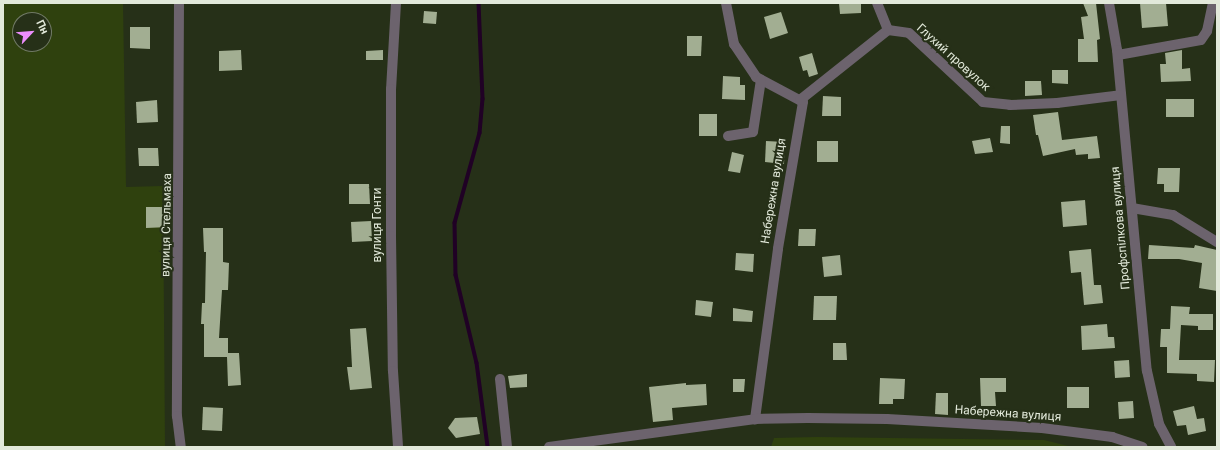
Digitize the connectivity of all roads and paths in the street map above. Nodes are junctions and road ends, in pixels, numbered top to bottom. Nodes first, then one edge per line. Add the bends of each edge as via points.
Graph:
1 (179, 3) edge
2 (396, 3) edge
3 (726, 3) edge
4 (877, 3) edge
5 (1109, 3) edge
6 (1213, 3) edge
7 (888, 30) junction
8 (1118, 55) junction
9 (761, 80) junction
10 (1121, 95) junction
11 (800, 100) junction
12 (728, 136) dead end
13 (1132, 208) junction
14 (1217, 242) edge
15 (500, 379) dead end
16 (755, 419) junction
17 (1140, 446) edge
18 (181, 447) edge
19 (398, 447) edge
20 (507, 447) edge
21 (550, 447) edge
22 (1171, 447) edge

1 - 18 street, вулиця Стельмаха via 177,416
2 - 19 street, вулиця Гонти via 391,89 391,236 393,371
3 - 9 street via 734,44 756,77
4 - 7 street
5 - 8 street, Профспілкова вулиця
6 - 8 street via 1207,31 1201,40
7 - 10 street, Глухий провулок via 909,33 982,102 1010,105 1057,103
7 - 11 street
8 - 10 street, Профспілкова вулиця
9 - 11 street
9 - 12 street via 753,132
10 - 13 street, Профспілкова вулиця
11 - 16 street, Набережна вулиця via 803,102 778,249
13 - 14 street via 1174,216
13 - 22 street, Профспілкова вулиця via 1147,371 1159,424
15 - 20 street
16 - 17 street, Набережна вулиця via 887,419 1042,428 1112,437
16 - 21 street, Набережна вулиця

